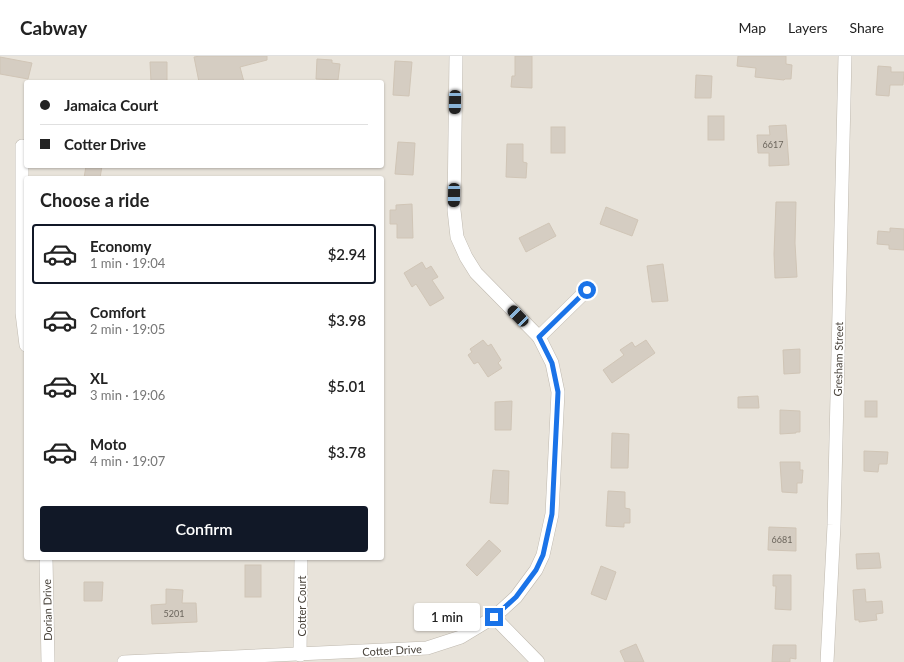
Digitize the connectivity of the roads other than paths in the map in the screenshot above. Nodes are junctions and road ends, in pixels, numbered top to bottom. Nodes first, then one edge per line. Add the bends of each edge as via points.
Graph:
1 (456, 56) edge
2 (845, 56) edge
3 (22, 146) dead end
4 (587, 290) dead end
5 (24, 329) edge
6 (539, 337) junction
7 (46, 560) edge
8 (301, 560) edge
9 (494, 617) junction
10 (300, 655) junction
11 (48, 662) edge
12 (124, 662) edge
13 (538, 662) edge
14 (827, 662) edge

1 - 6 street, Cotter Drive via 454,210 457,237 476,273
2 - 14 street, Gresham Street via 834,525
3 - 5 street
4 - 6 street
6 - 9 street, Cotter Drive via 552,363 558,392 552,514 543,555 536,570 516,597
7 - 11 street, Dorian Drive
8 - 10 street, Cotter Court
9 - 10 street, Cotter Drive via 461,637 427,648
9 - 13 street
10 - 12 street, Cotter Drive

